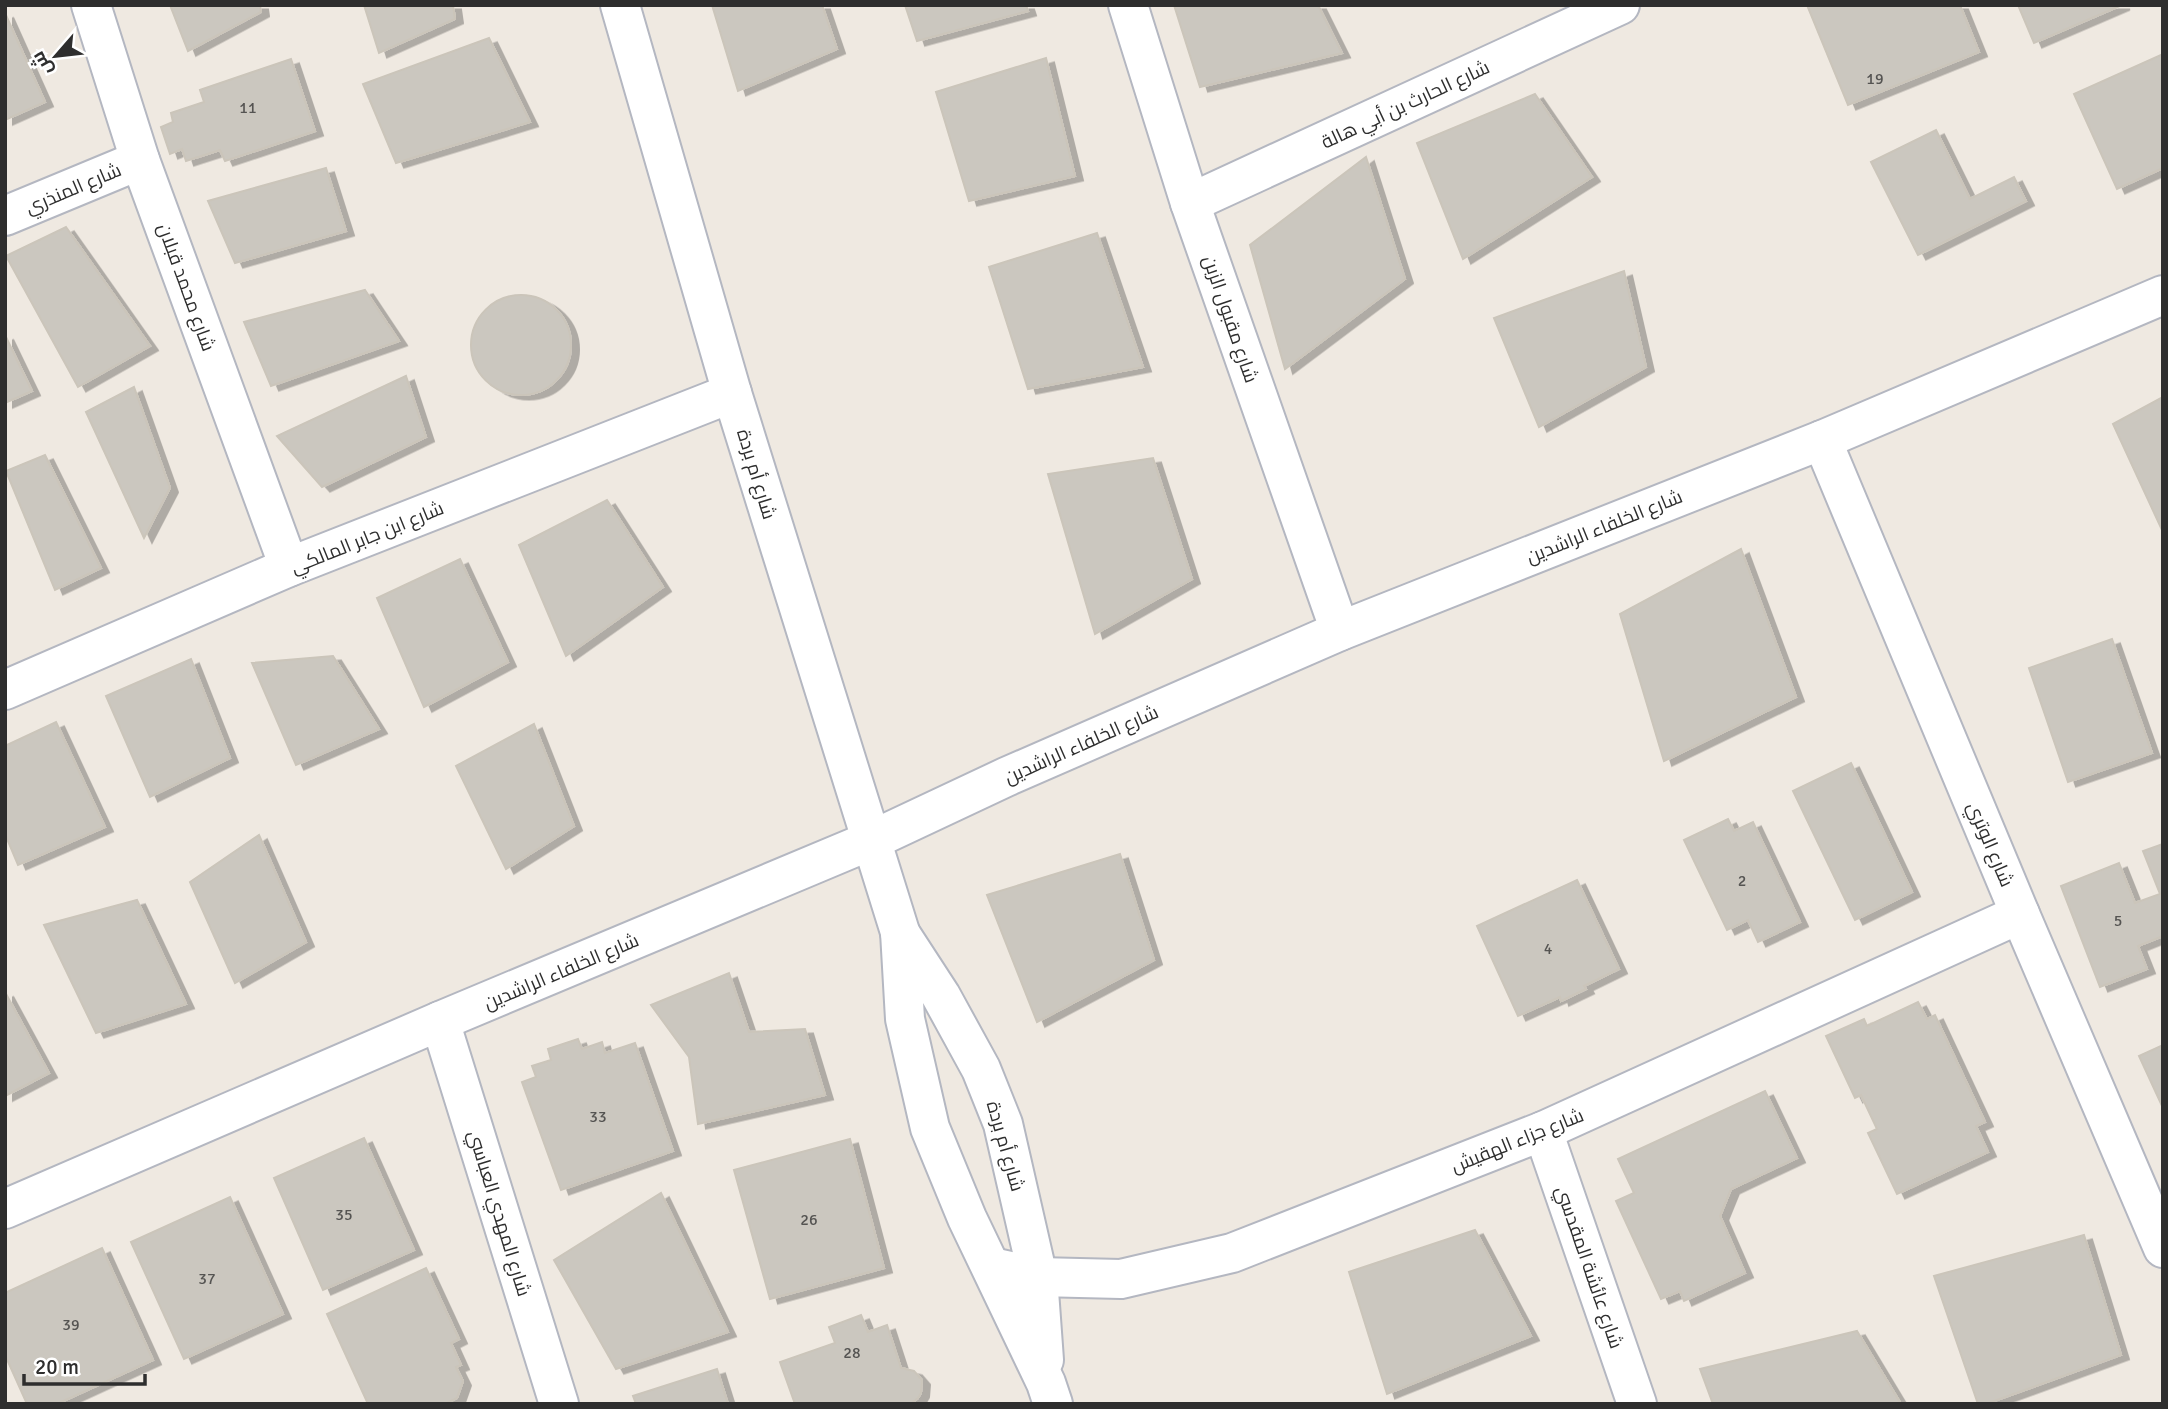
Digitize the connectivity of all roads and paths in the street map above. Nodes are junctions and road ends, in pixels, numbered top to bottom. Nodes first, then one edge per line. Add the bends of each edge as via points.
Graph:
1 (91, 5) edge
2 (1128, 5) edge
3 (1620, 5) edge
4 (620, 8) edge
5 (140, 160) junction
6 (1190, 203) junction
7 (5, 216) edge
8 (2163, 295) edge
9 (732, 393) junction
10 (1822, 440) junction
11 (289, 568) junction
12 (1340, 631) junction
13 (5, 690) edge
14 (872, 840) junction
15 (2020, 914) junction
16 (900, 932) junction
17 (440, 1021) junction
18 (1543, 1131) junction
19 (5, 1209) edge
20 (2163, 1248) edge
21 (992, 1268) junction
22 (1038, 1277) junction
23 (1049, 1393) edge
24 (559, 1404) edge
25 (1637, 1404) edge

1 - 5 street, شارع محمد قبلان
2 - 6 street, شارع مقبول الزبن
3 - 6 street, شارع الحارث بن أبي هالة
4 - 9 street, شارع أم بردة
5 - 7 street, شارع المنذري
5 - 11 street, شارع محمد قبلان
6 - 12 street, شارع مقبول الزبن
8 - 10 street, شارع الخلفاء الراشدين
9 - 11 street, شارع ابن جابر المالكي
9 - 14 street, شارع أم بردة
10 - 12 street, شارع الخلفاء الراشدين
10 - 15 street, شارع الوتري
11 - 13 street, شارع ابن جابر المالكي
12 - 14 street, شارع الخلفاء الراشدين via 1006,776
14 - 16 street, شارع أم بردة
14 - 17 street, شارع الخلفاء الراشدين
15 - 18 street, شارع جزاء الهقيش
15 - 20 street, شارع الوتري
16 - 21 street, شارع أم بردة via 905,1019 930,1128
16 - 22 street, شارع أم بردة via 981,1069 1003,1124
17 - 19 street, شارع الخلفاء الراشدين
17 - 24 street, شارع المهدي العباسي
18 - 22 street, شارع جزاء الهقيش via 1232,1254 1121,1279
18 - 25 street, شارع عائشة المقدسي
21 - 22 street, شارع جزاء الهقيش
21 - 23 street, شارع أم بردة
22 - 23 street, شارع أم بردة

